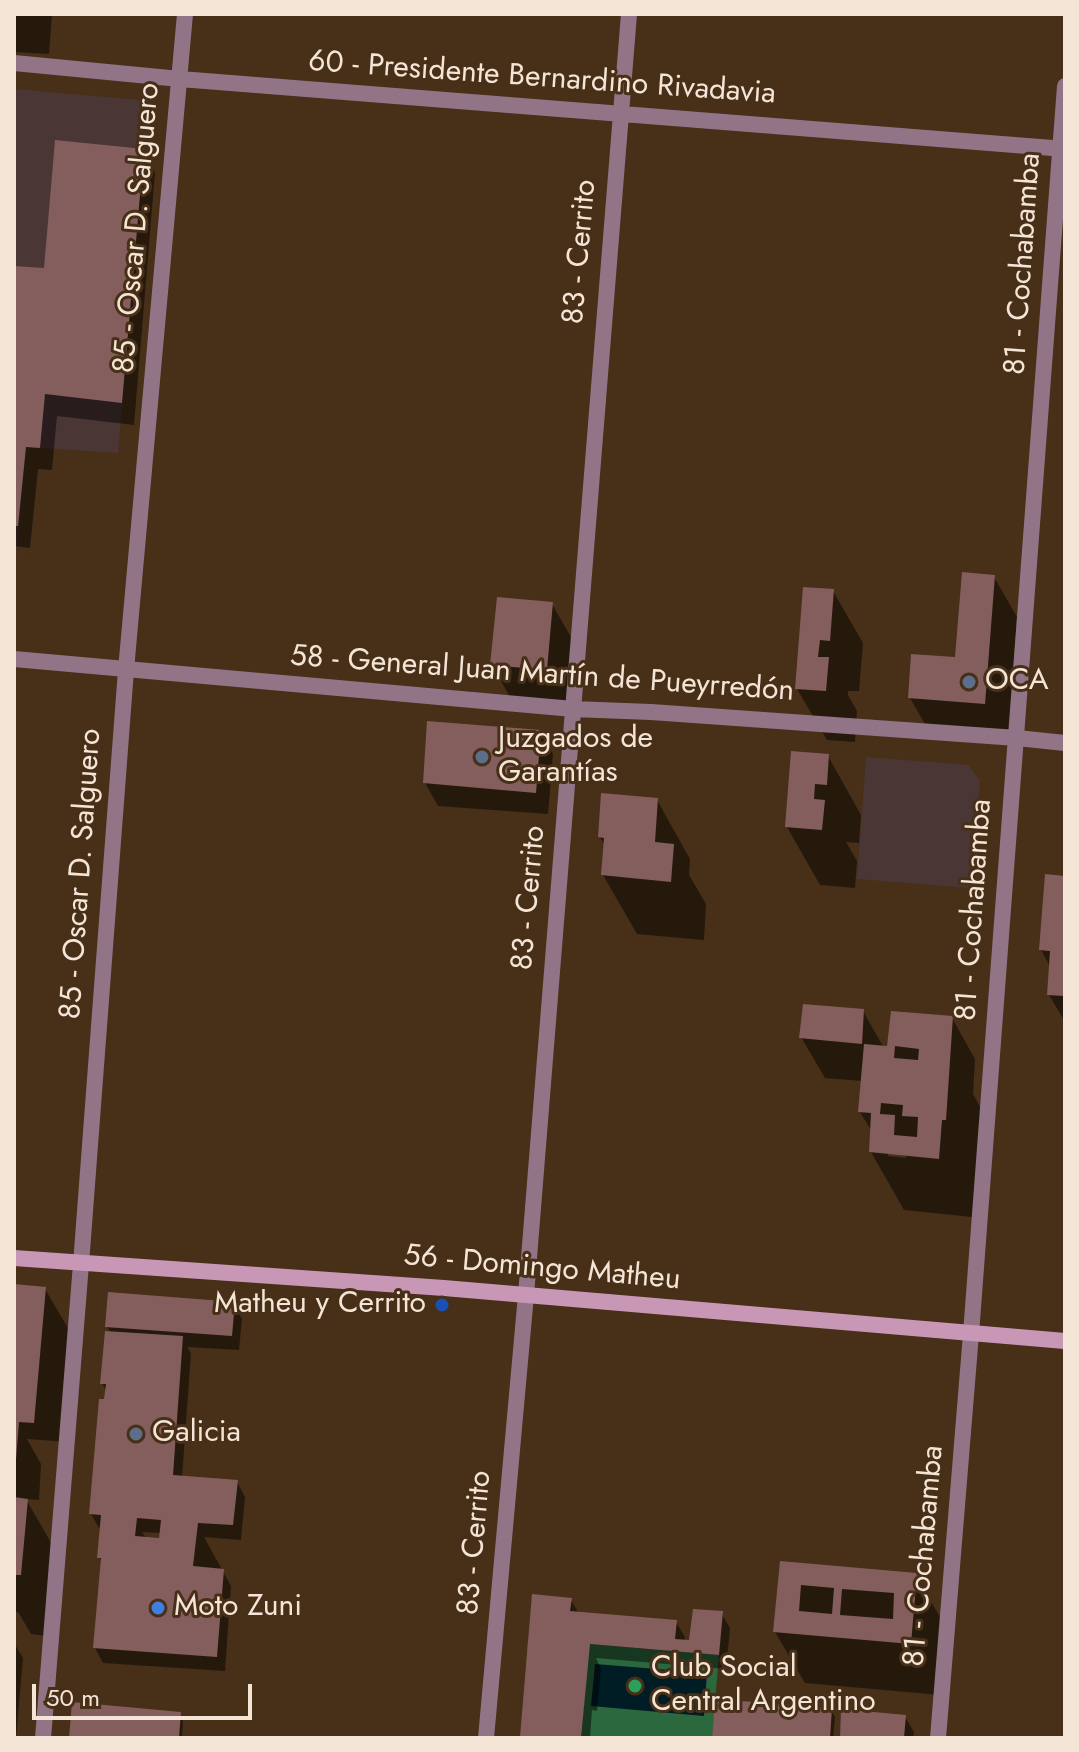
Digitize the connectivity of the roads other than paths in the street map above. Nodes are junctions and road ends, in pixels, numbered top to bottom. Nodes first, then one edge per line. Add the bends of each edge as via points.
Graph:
1 (185, 14) edge
2 (629, 14) edge
3 (14, 63) edge
4 (180, 79) junction
5 (1065, 86) edge
6 (621, 113) junction
7 (1063, 149) edge
8 (14, 659) edge
9 (126, 670) junction
10 (573, 709) junction
11 (1017, 738) junction
12 (1065, 743) edge
13 (14, 1258) edge
14 (81, 1264) junction
15 (526, 1295) junction
16 (971, 1334) junction
17 (1065, 1341) edge
18 (43, 1738) edge
19 (486, 1738) edge
20 (938, 1738) edge

1 - 4 street, 85 - Oscar D. Salguero
2 - 6 street, 83 - Cerrito
3 - 4 street, 60 - Presidente Bernardino Rivadavia
4 - 6 street, 60 - Presidente Bernardino Rivadavia
4 - 9 street, 85 - Oscar D. Salguero
5 - 7 street, 81 - Cochabamba
6 - 7 street, 60 - Presidente Bernardino Rivadavia
6 - 10 street, 83 - Cerrito
7 - 11 street, 81 - Cochabamba
8 - 9 street, 58 - General Juan Martín de Pueyrredón
9 - 10 street, 58 - General Juan Martín de Pueyrredón
9 - 14 street, 85 - Oscar D. Salguero
10 - 11 street, 58 - General Juan Martín de Pueyrredón
10 - 15 street, 83 - Cerrito
11 - 12 street, 58 - General Juan Martín de Pueyrredón
11 - 16 street, 81 - Cochabamba
13 - 14 street, 56 - Domingo Matheu
14 - 15 street, 56 - Domingo Matheu
14 - 18 street, 85 - Oscar D. Salguero
15 - 16 street, 56 - Domingo Matheu
15 - 19 street, 83 - Cerrito
16 - 17 street, 56 - Domingo Matheu
16 - 20 street, 81 - Cochabamba

